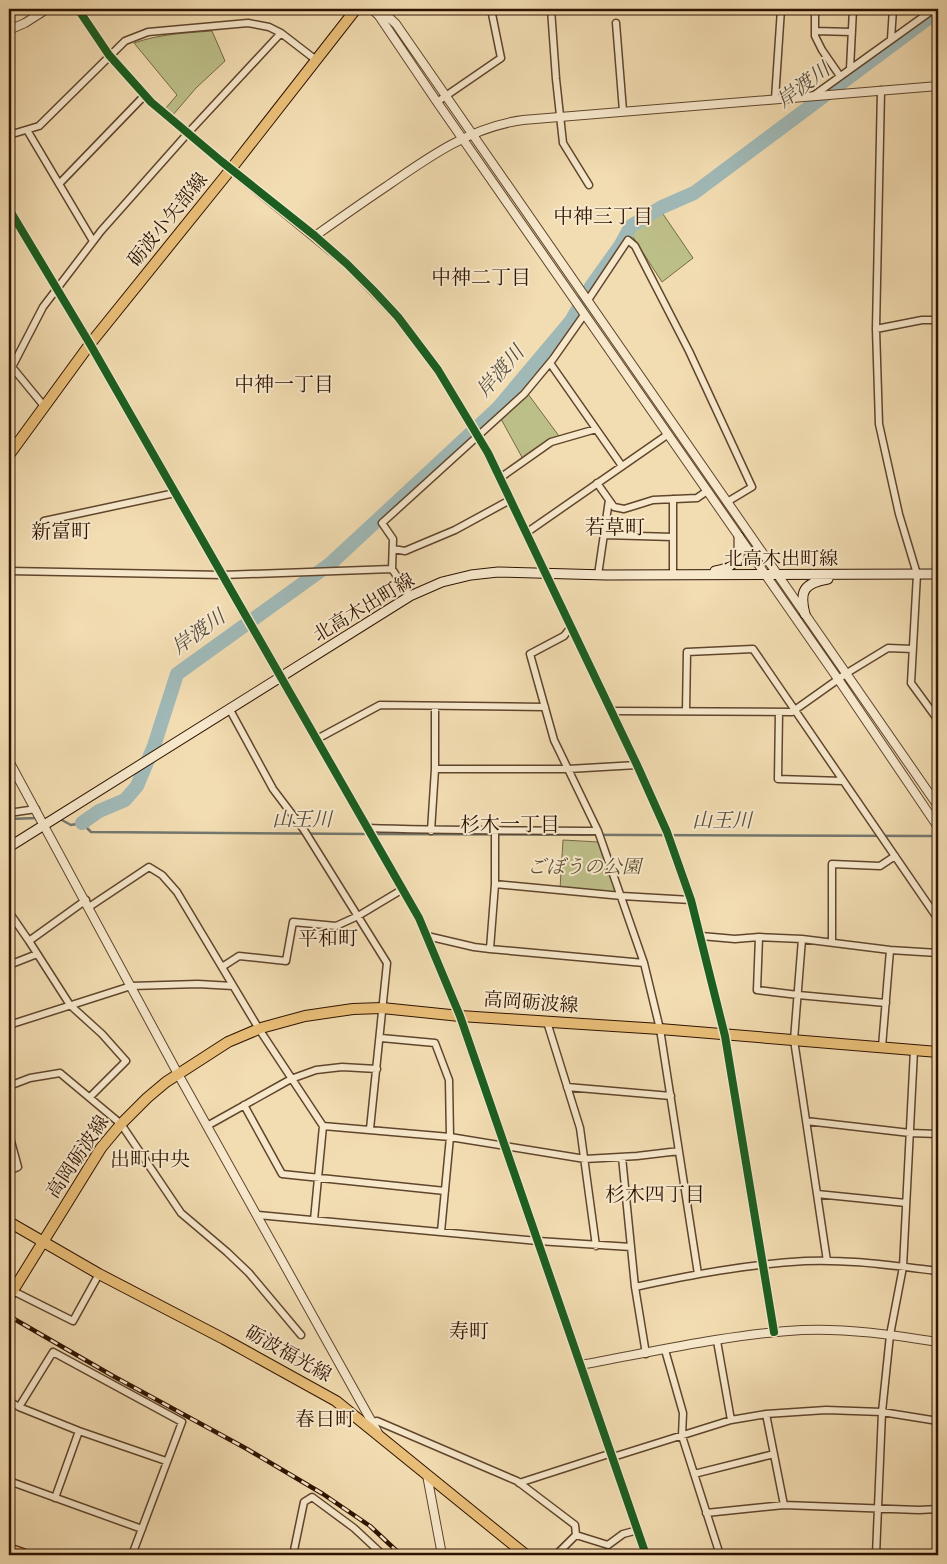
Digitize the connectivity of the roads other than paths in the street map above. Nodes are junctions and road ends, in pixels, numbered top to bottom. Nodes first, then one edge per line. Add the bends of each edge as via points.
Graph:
1 (47, 9) edge
2 (78, 9) edge
3 (356, 9) edge
4 (372, 9) edge
5 (380, 9) edge
6 (491, 9) edge
7 (551, 9) edge
8 (780, 9) edge
9 (815, 9) edge
10 (853, 9) edge
11 (893, 9) edge
12 (934, 9) edge
13 (616, 24) dead end
14 (9, 30) edge
15 (815, 31) junction
16 (852, 32) junction
17 (281, 33) junction
18 (891, 40) junction
19 (109, 55) junction
20 (316, 60) junction
21 (850, 69) junction
22 (840, 76) junction
23 (938, 86) edge
24 (881, 90) junction
25 (145, 95) junction
26 (446, 95) junction
27 (813, 96) junction
28 (775, 99) junction
29 (437, 102) junction
30 (623, 111) junction
31 (560, 117) junction
32 (27, 130) junction
33 (188, 133) junction
34 (474, 134) junction
35 (9, 135) edge
36 (462, 138) junction
37 (231, 169) junction
38 (59, 184) junction
39 (589, 185) dead end
40 (9, 209) edge
41 (315, 236) junction
42 (93, 241) junction
43 (56, 289) junction
44 (588, 300) junction
45 (584, 315) junction
46 (938, 320) edge
47 (876, 329) junction
48 (90, 344) junction
49 (550, 363) junction
50 (44, 406) junction
51 (596, 429) junction
52 (478, 435) junction
53 (667, 435) junction
54 (9, 455) edge
55 (622, 466) junction
56 (500, 478) junction
57 (597, 483) junction
58 (707, 491) junction
59 (175, 493) junction
60 (673, 499) junction
61 (510, 500) junction
62 (609, 500) junction
63 (727, 502) junction
64 (44, 520) dead end
65 (526, 533) junction
66 (604, 535) junction
67 (673, 537) junction
68 (739, 538) junction
69 (392, 549) junction
70 (392, 568) junction
71 (9, 571) edge
72 (544, 574) junction
73 (598, 574) junction
74 (917, 574) junction
75 (938, 574) edge
76 (223, 575) junction
77 (673, 575) junction
78 (688, 575) junction
79 (766, 575) junction
80 (778, 575) junction
81 (856, 575) junction
82 (410, 596) junction
83 (805, 614) junction
84 (571, 627) junction
85 (913, 649) junction
86 (847, 673) junction
87 (280, 678) junction
88 (838, 679) junction
89 (435, 706) junction
90 (545, 707) junction
91 (230, 710) junction
92 (794, 710) junction
93 (612, 711) junction
94 (686, 711) junction
95 (779, 712) junction
96 (938, 720) edge
97 (317, 739) junction
98 (9, 761) edge
99 (637, 765) junction
100 (435, 769) junction
101 (568, 769) junction
102 (843, 781) junction
103 (938, 806) edge
104 (36, 809) junction
105 (9, 813) edge
106 (44, 824) junction
107 (938, 827) edge
108 (368, 828) junction
109 (496, 829) junction
110 (432, 831) junction
111 (598, 831) junction
112 (9, 847) edge
113 (895, 856) junction
114 (495, 884) junction
115 (403, 890) junction
116 (622, 896) junction
117 (691, 900) junction
118 (87, 903) junction
119 (9, 912) edge
120 (358, 916) junction
121 (938, 919) edge
122 (427, 936) junction
123 (701, 936) junction
124 (759, 937) junction
125 (802, 939) junction
126 (30, 940) junction
127 (832, 942) junction
128 (490, 950) junction
129 (890, 950) junction
130 (938, 953) edge
131 (37, 954) junction
132 (644, 963) junction
133 (9, 965) edge
134 (222, 968) junction
135 (131, 986) junction
136 (233, 986) junction
137 (798, 995) junction
138 (886, 1003) junction
139 (70, 1005) junction
140 (382, 1008) junction
141 (460, 1016) junction
142 (547, 1022) junction
143 (9, 1025) edge
144 (259, 1029) junction
145 (660, 1029) junction
146 (725, 1036) junction
147 (380, 1038) junction
148 (794, 1040) junction
149 (882, 1047) junction
150 (914, 1050) junction
151 (938, 1052) edge
152 (377, 1069) junction
153 (178, 1074) junction
154 (292, 1079) junction
155 (9, 1086) edge
156 (567, 1087) junction
157 (671, 1096) junction
158 (90, 1097) junction
159 (244, 1105) junction
160 (806, 1121) junction
161 (122, 1124) junction
162 (208, 1126) junction
163 (323, 1126) junction
164 (370, 1130) junction
165 (910, 1133) junction
166 (9, 1134) edge
167 (938, 1134) edge
168 (450, 1138) junction
169 (505, 1145) junction
170 (679, 1151) junction
171 (622, 1157) junction
172 (585, 1159) junction
173 (9, 1171) edge
174 (318, 1178) junction
175 (445, 1191) junction
176 (817, 1194) junction
177 (906, 1203) junction
178 (258, 1215) junction
179 (314, 1220) junction
180 (9, 1222) edge
181 (441, 1232) junction
182 (538, 1241) junction
183 (43, 1242) junction
184 (596, 1246) junction
185 (631, 1247) junction
186 (827, 1261) junction
187 (764, 1264) junction
188 (903, 1267) junction
189 (938, 1271) edge
190 (99, 1274) junction
191 (698, 1274) junction
192 (635, 1287) junction
193 (10, 1292) edge
194 (774, 1332) junction
195 (301, 1335) dead end
196 (890, 1335) junction
197 (717, 1341) junction
198 (938, 1342) edge
199 (665, 1350) junction
200 (646, 1354) junction
201 (580, 1365) junction
202 (9, 1401) edge
203 (19, 1407) junction
204 (882, 1412) junction
205 (766, 1414) junction
206 (732, 1420) junction
207 (938, 1421) edge
208 (372, 1422) junction
209 (79, 1431) junction
210 (379, 1435) junction
211 (682, 1436) junction
212 (774, 1454) junction
213 (612, 1455) junction
214 (166, 1461) junction
215 (694, 1474) junction
216 (426, 1475) junction
217 (9, 1481) edge
218 (519, 1483) junction
219 (55, 1498) junction
220 (784, 1505) junction
221 (878, 1508) junction
222 (938, 1509) edge
223 (706, 1513) junction
224 (142, 1529) junction
225 (638, 1530) junction
226 (576, 1535) junction
227 (9, 1549) edge
228 (26, 1555) edge
229 (132, 1555) edge
230 (292, 1555) edge
231 (382, 1555) edge
232 (442, 1555) edge
233 (526, 1555) edge
234 (556, 1555) edge
235 (646, 1555) edge
236 (720, 1555) edge
237 (876, 1555) edge

1 - 14 street
2 - 19 street
3 - 20 main road, 砺波小矢部線
4 - 29 street
5 - 26 street via 396,24
6 - 26 street via 501,58
7 - 31 street
8 - 28 street
9 - 15 street
10 - 16 street
11 - 18 street
12 - 18 street
13 - 30 street
15 - 16 street
15 - 22 street via 822,50
16 - 21 street
17 - 19 street via 248,23 148,32 124,41
17 - 20 street
17 - 33 street
18 - 21 street
19 - 25 street
19 - 32 street via 39,126
20 - 37 main road, 砺波小矢部線
21 - 22 street
22 - 27 street
23 - 24 street
24 - 27 street
24 - 47 street
25 - 33 street
25 - 38 street
26 - 29 street
26 - 34 street
27 - 28 street
28 - 30 street
29 - 36 street
30 - 31 street
31 - 34 street via 505,122
31 - 39 street via 564,143
32 - 35 street
32 - 38 street
33 - 37 street
33 - 42 street
34 - 36 street
34 - 44 street
36 - 41 street via 424,160
36 - 45 street
37 - 41 street
37 - 48 main road, 砺波小矢部線
38 - 42 street
40 - 43 street
41 - 52 street via 348,264 398,317 438,370
42 - 43 street
43 - 48 street
43 - 50 street via 12,367
44 - 63 street
44 - 63 street via 628,240 635,246 690,351 752,487
45 - 49 street
45 - 53 street
46 - 47 street
47 - 74 street via 880,424 899,514
48 - 50 main road, 砺波小矢部線
48 - 59 street
49 - 51 street
49 - 52 street via 524,394
50 - 54 main road, 砺波小矢部線
51 - 55 street
51 - 56 street via 551,442
52 - 56 street
52 - 69 street via 382,523 393,539
53 - 55 street
53 - 58 street
55 - 57 street
56 - 61 street
57 - 62 street
57 - 65 street
58 - 60 street via 697,498
58 - 68 street
59 - 64 street
59 - 76 street
60 - 62 street via 653,500 624,509 614,507
60 - 67 street
61 - 65 street
61 - 69 street via 455,530 405,551
62 - 66 street
63 - 80 street
65 - 72 street
66 - 67 street
66 - 73 street
67 - 77 street
68 - 78 main road via 739,557 734,564 722,570
68 - 79 street
69 - 70 street
70 - 76 street
70 - 82 street
71 - 76 street
72 - 73 main road, 北高木出町線
72 - 82 main road, 北高木出町線 via 498,572 471,575 442,582
72 - 84 street
73 - 77 main road, 北高木出町線
74 - 75 main road, 北高木出町線
74 - 81 main road, 北高木出町線
74 - 85 street
76 - 87 street
77 - 78 main road, 北高木出町線
78 - 79 main road, 北高木出町線
79 - 80 main road, 北高木出町線
79 - 88 street
80 - 81 main road, 北高木出町線
80 - 83 street
81 - 83 main road via 808,585 802,594
82 - 87 main road, 北高木出町線
83 - 86 street
84 - 90 street via 564,636 530,654
84 - 93 street
85 - 86 street via 888,648
85 - 96 street via 911,683
86 - 88 street
86 - 103 street
87 - 91 main road, 北高木出町線
87 - 97 street
88 - 92 street
88 - 107 street
89 - 90 street
89 - 97 street via 380,705
89 - 100 street
90 - 101 street via 554,740
91 - 106 main road, 北高木出町線
91 - 120 street via 273,789 304,830
92 - 94 street via 753,649 687,652
92 - 95 street
92 - 102 street
93 - 94 street
93 - 99 street
94 - 95 street
95 - 102 street via 778,779
97 - 108 street
98 - 104 street
99 - 101 street
99 - 117 street via 667,832
100 - 101 street
100 - 110 street
101 - 111 street
102 - 113 street
104 - 105 street
104 - 106 street
106 - 112 main road, 北高木出町線
106 - 118 street
108 - 110 street
108 - 115 street
109 - 110 street
109 - 111 street
109 - 114 street
111 - 116 street
113 - 121 street
113 - 127 street via 880,866 832,864
114 - 116 street
114 - 128 street
115 - 120 street
115 - 122 street
116 - 117 street
116 - 132 street
117 - 123 street
118 - 126 street
118 - 134 street via 149,867 162,875 177,892
118 - 135 street
119 - 126 street
120 - 134 street via 336,926 293,922 286,960 240,956
120 - 140 street via 387,963
122 - 128 street
122 - 141 street
123 - 124 street
123 - 146 street
124 - 125 street
124 - 137 street via 757,990
125 - 127 street
125 - 137 street
126 - 131 street
127 - 129 street
128 - 132 street
129 - 130 street
129 - 138 street
131 - 133 street
131 - 139 street
132 - 145 street
134 - 136 street
135 - 136 street
135 - 139 street
135 - 153 street
136 - 144 street
137 - 138 street
137 - 148 street
138 - 149 street
139 - 143 street
139 - 158 street via 126,1061
140 - 141 main road, 高岡砺波線
140 - 144 main road, 高岡砺波線 via 305,1016
140 - 147 street
141 - 142 main road, 高岡砺波線
141 - 169 street
142 - 145 main road, 高岡砺波線
142 - 156 street
144 - 153 main road, 高岡砺波線 via 228,1042
144 - 154 street
145 - 146 main road, 高岡砺波線
145 - 157 street
146 - 148 main road, 高岡砺波線
146 - 187 street
147 - 152 street
147 - 168 street via 435,1043 449,1080
148 - 149 main road, 高岡砺波線
148 - 160 street
149 - 150 main road, 高岡砺波線
150 - 151 main road, 高岡砺波線
150 - 165 street
152 - 154 street via 342,1067 316,1070
152 - 164 street
153 - 161 main road, 高岡砺波線 via 147,1098
153 - 162 street
154 - 159 street
154 - 163 street
155 - 158 street via 30,1078 60,1073
156 - 157 street
156 - 172 street via 580,1128
157 - 170 street
158 - 161 street
159 - 162 street
159 - 174 street via 282,1174
160 - 165 street
160 - 176 street
161 - 183 main road, 高岡砺波線 via 101,1148
161 - 195 street via 181,1213 248,1273
162 - 178 street
163 - 164 street
163 - 174 street
164 - 168 street
165 - 167 street
165 - 177 street
166 - 173 street via 18,1167
168 - 169 street
168 - 175 street
169 - 172 street
169 - 182 street
170 - 171 street
170 - 191 street
171 - 172 street
171 - 185 street
172 - 184 street
174 - 175 street
174 - 179 street
175 - 181 street
176 - 177 street
176 - 186 street
177 - 188 street
178 - 179 street
178 - 208 street
179 - 181 street
180 - 183 main road, 砺波福光線
181 - 182 street
182 - 184 street
182 - 201 street
183 - 190 main road, 砺波福光線
183 - 193 main road, 高岡砺波線
184 - 185 street
185 - 192 street
186 - 187 street
186 - 188 street
187 - 191 street
187 - 194 street
188 - 189 street
188 - 196 street
190 - 193 street via 73,1321
190 - 210 main road, 砺波福光線 via 336,1401
191 - 192 street
192 - 200 street
194 - 196 street via 836,1330
194 - 197 street
196 - 198 street
196 - 204 street
197 - 199 street
197 - 206 street
199 - 200 street
199 - 211 street via 683,1414
200 - 201 street
201 - 213 street
202 - 203 street
203 - 209 street
203 - 214 street via 53,1352 182,1422
204 - 205 street via 826,1410
204 - 207 street
204 - 221 street
205 - 206 street
205 - 212 street
206 - 211 street
208 - 210 street
208 - 218 street via 376,1420
209 - 214 street
209 - 219 street
210 - 216 main road, 砺波福光線
211 - 213 street
211 - 215 street
212 - 215 street
212 - 220 street
213 - 218 street
213 - 225 street
214 - 224 street
215 - 223 street
216 - 232 street
216 - 233 main road, 砺波福光線
217 - 219 street
218 - 226 street via 575,1525
219 - 224 street
220 - 221 street
220 - 223 street
221 - 222 street
221 - 237 street
223 - 236 street
224 - 229 street
225 - 226 street via 623,1534 608,1545
225 - 235 street
226 - 234 street
227 - 228 main road
230 - 231 street via 304,1502 312,1497 354,1528

